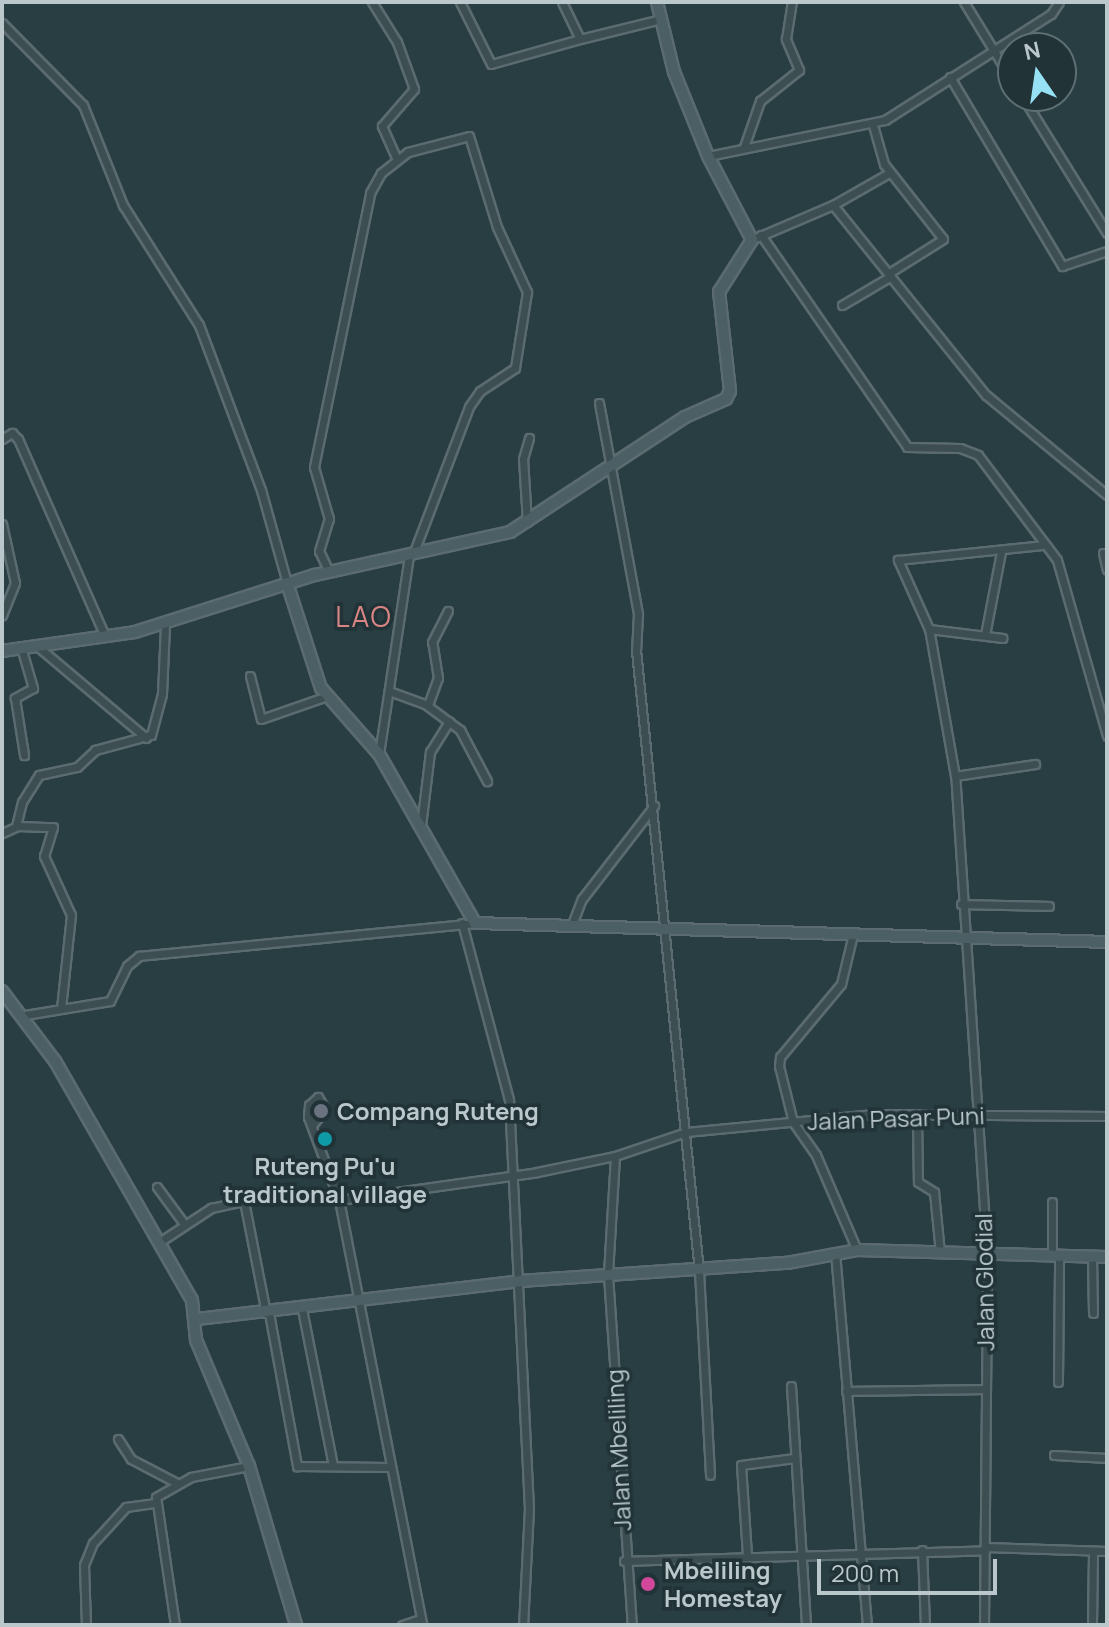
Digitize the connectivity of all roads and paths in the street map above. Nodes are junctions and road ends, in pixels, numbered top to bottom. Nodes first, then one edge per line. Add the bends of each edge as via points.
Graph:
1 (372, 2) edge
2 (460, 2) edge
3 (562, 2) edge
4 (657, 2) edge
5 (792, 2) edge
6 (964, 2) edge
7 (1059, 2) edge
8 (661, 19) junction
9 (2, 23) edge
10 (580, 39) junction
11 (993, 50) junction
12 (997, 56) edge
13 (950, 77) junction
14 (1032, 112) edge
15 (873, 125) junction
16 (744, 147) junction
17 (708, 156) junction
18 (397, 159) junction
19 (889, 173) junction
20 (833, 205) junction
21 (1107, 233) edge
22 (756, 238) junction
23 (1107, 251) edge
24 (890, 275) junction
25 (842, 305) dead end
26 (599, 403) dead end
27 (529, 438) dead end
28 (2, 439) edge
29 (610, 466) junction
30 (1107, 495) edge
31 (2, 524) edge
32 (527, 524) junction
33 (1040, 546) junction
34 (412, 552) junction
35 (1001, 552) junction
36 (1103, 553) dead end
37 (1107, 570) edge
38 (329, 572) junction
39 (287, 583) junction
40 (448, 611) dead end
41 (2, 615) edge
42 (165, 624) junction
43 (929, 629) junction
44 (985, 635) junction
45 (105, 636) junction
46 (1002, 638) dead end
47 (36, 645) junction
48 (3, 647) edge
49 (21, 647) junction
50 (250, 676) dead end
51 (389, 691) junction
52 (327, 696) junction
53 (428, 705) junction
54 (449, 721) junction
55 (1107, 736) edge
56 (146, 738) junction
57 (379, 754) junction
58 (24, 755) dead end
59 (1035, 764) dead end
60 (955, 776) junction
61 (487, 781) dead end
62 (654, 806) junction
63 (16, 826) junction
64 (421, 828) junction
65 (2, 833) edge
66 (961, 904) junction
67 (1049, 906) dead end
68 (462, 923) junction
69 (475, 923) junction
70 (571, 927) junction
71 (667, 930) junction
72 (853, 934) junction
73 (965, 939) junction
74 (1107, 942) edge
75 (2, 991) edge
76 (61, 1008) junction
77 (25, 1015) junction
78 (917, 1114) junction
79 (977, 1114) junction
80 (1107, 1116) edge
81 (793, 1122) junction
82 (313, 1124) dead end
83 (686, 1132) junction
84 (615, 1156) junction
85 (510, 1175) junction
86 (157, 1187) dead end
87 (339, 1200) junction
88 (1052, 1202) dead end
89 (185, 1225) junction
90 (158, 1243) junction
91 (857, 1250) junction
92 (835, 1252) junction
93 (940, 1253) junction
94 (987, 1254) junction
95 (1055, 1256) junction
96 (1092, 1256) junction
97 (1107, 1257) edge
98 (699, 1271) junction
99 (608, 1275) junction
100 (520, 1281) junction
101 (359, 1300) junction
102 (302, 1309) junction
103 (267, 1313) junction
104 (1093, 1313) dead end
105 (198, 1319) junction
106 (1058, 1382) dead end
107 (791, 1386) dead end
108 (985, 1389) junction
109 (846, 1391) junction
110 (118, 1439) dead end
111 (1054, 1455) dead end
112 (795, 1458) junction
113 (1107, 1458) edge
114 (249, 1466) junction
115 (333, 1466) junction
116 (389, 1467) junction
117 (710, 1475) dead end
118 (177, 1483) junction
119 (154, 1503) junction
120 (985, 1549) junction
121 (922, 1550) junction
122 (1107, 1551) edge
123 (860, 1552) junction
124 (1093, 1552) junction
125 (800, 1553) junction
126 (747, 1555) junction
127 (624, 1561) junction
128 (421, 1622) edge
129 (86, 1625) edge
130 (175, 1625) edge
131 (296, 1625) edge
132 (402, 1625) edge
133 (523, 1625) edge
134 (632, 1625) edge
135 (806, 1625) edge
136 (867, 1625) edge
137 (925, 1625) edge
138 (984, 1625) edge
139 (1092, 1625) edge

1 - 18 street via 384,30 397,42 414,89 383,123
2 - 10 street via 491,64
3 - 10 street
4 - 8 street
5 - 16 street via 786,39 799,70 760,101
6 - 11 street
7 - 11 street
8 - 10 street
8 - 17 street
9 - 39 street via 83,105 123,205 199,325 261,490 266,526
11 - 12 street
11 - 13 street
13 - 15 street
13 - 23 street via 1062,266
14 - 21 street
15 - 16 street
15 - 19 street
16 - 17 street
17 - 22 street
18 - 34 street via 453,138 473,139 497,227 527,292 515,368 480,391 469,407
18 - 38 street via 370,193 314,465 329,519 319,551
19 - 20 street
19 - 24 street via 943,239
20 - 22 street
20 - 24 street
22 - 29 street via 719,292 729,396
22 - 33 street via 907,447 960,448 978,455
24 - 25 street
24 - 30 street via 986,395
26 - 29 street
27 - 32 street via 523,459
28 - 45 street via 12,433 18,439
29 - 32 street
29 - 62 street via 638,614 636,650
31 - 41 street via 15,583
32 - 34 street
33 - 35 street
33 - 55 street via 1059,565
34 - 38 street
34 - 51 street
35 - 43 street, Jalan Glodial via 899,559
35 - 44 street
36 - 37 street
38 - 39 street
39 - 42 street
39 - 52 street
40 - 53 street via 432,642 438,675
42 - 45 street
42 - 56 street via 162,694
43 - 44 street
43 - 60 street, Jalan Glodial
44 - 46 street
45 - 47 street
47 - 49 street
47 - 56 street
48 - 49 street
49 - 58 street via 33,688 15,698
50 - 52 street via 261,719
51 - 53 street
51 - 57 street
52 - 57 street
53 - 54 street
54 - 61 street via 466,738
54 - 64 street via 427,766
56 - 63 street via 95,750 77,767 39,775 22,802
57 - 64 street
59 - 60 street
60 - 66 street, Jalan Glodial
62 - 70 street via 582,899
62 - 71 street
63 - 65 street
63 - 76 street via 53,827 44,856 71,915
64 - 69 street
66 - 67 street
66 - 73 street, Jalan Glodial
68 - 69 street
68 - 76 street via 139,956 127,966 110,1001
68 - 85 street via 508,1094
69 - 70 street
70 - 71 street
71 - 72 street
71 - 83 street
72 - 73 street
72 - 81 street via 841,984 780,1057
73 - 74 street
73 - 79 street, Jalan Glodial
75 - 77 street
76 - 77 street
77 - 90 street
78 - 79 street, Jalan Pasar Puni
78 - 81 street, Jalan Pasar Puni
78 - 93 street via 918,1182 934,1192
79 - 80 street, Jalan Pasar Puni
79 - 94 street, Jalan Glodial
81 - 83 street, Jalan Pasar Puni
81 - 91 street via 816,1155
82 - 87 street
83 - 84 street, Jalan Pasar Puni
83 - 98 street
84 - 85 street, Jalan Pasar Puni
84 - 99 street, Jalan Mbeliling
85 - 87 street, Jalan Pasar Puni
85 - 100 street
86 - 89 street
87 - 101 street
88 - 95 street
89 - 90 street
89 - 103 street via 216,1206 244,1201
90 - 105 street
91 - 92 street
91 - 93 street
92 - 98 street
92 - 109 street
93 - 94 street
94 - 95 street
94 - 108 street, Jalan Glodial
95 - 96 street
95 - 106 street
96 - 97 street
96 - 104 street
98 - 99 street
98 - 117 street
99 - 100 street
99 - 127 street, Jalan Mbeliling
100 - 101 street
100 - 133 street via 529,1508
101 - 102 street
101 - 116 street
102 - 103 street
102 - 115 street
103 - 105 street
103 - 115 street via 297,1466
105 - 114 street via 196,1340
107 - 112 street
108 - 109 street
108 - 120 street, Jalan Glodial
109 - 123 street
110 - 118 street via 131,1459
111 - 113 street
112 - 125 street
112 - 126 street via 741,1465
114 - 118 street
114 - 131 street
115 - 116 street
116 - 128 street
118 - 119 street
119 - 129 street via 126,1507 93,1543 84,1565
119 - 130 street
120 - 121 street
120 - 124 street
120 - 138 street, Jalan Glodial
121 - 123 street
121 - 137 street
122 - 124 street
123 - 125 street
123 - 136 street
124 - 139 street
125 - 126 street
125 - 135 street
126 - 127 street
127 - 134 street, Jalan Mbeliling
128 - 132 street

